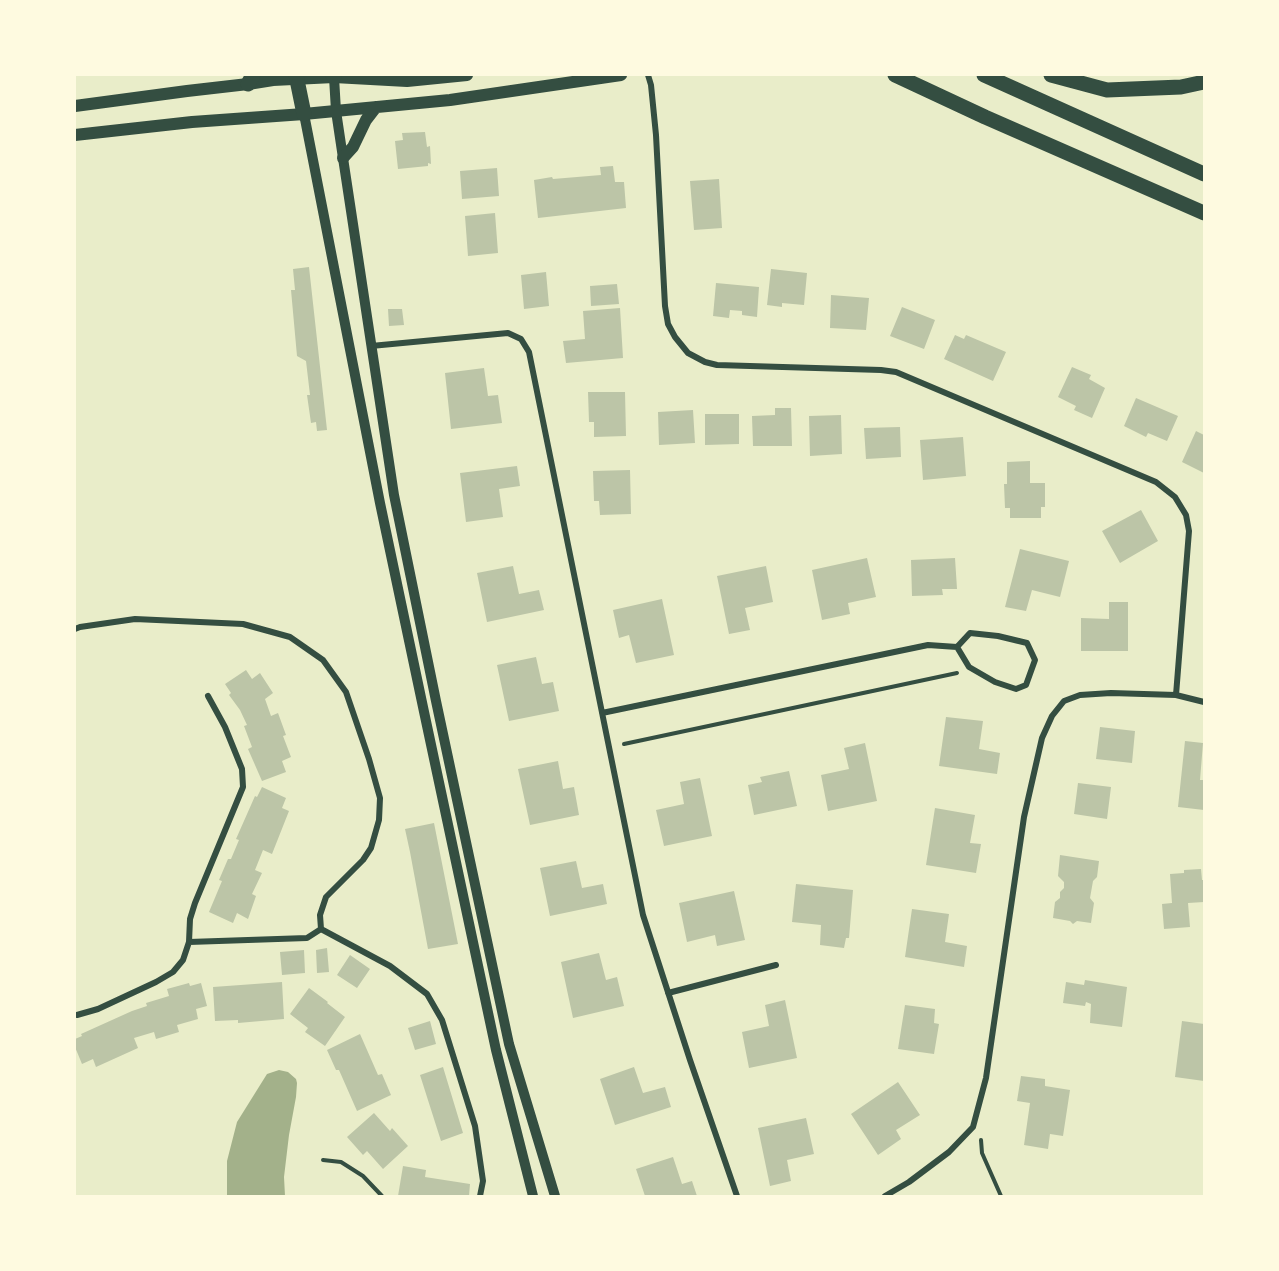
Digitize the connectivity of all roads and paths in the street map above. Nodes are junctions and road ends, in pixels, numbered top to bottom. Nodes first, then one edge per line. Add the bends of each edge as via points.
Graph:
1 (467, 75) edge
2 (621, 75) edge
3 (648, 75) edge
4 (895, 75) edge
5 (984, 75) edge
6 (1051, 75) edge
7 (296, 76) edge
8 (333, 76) edge
9 (250, 80) edge
10 (1204, 82) edge
11 (75, 106) edge
12 (376, 107) junction
13 (336, 111) junction
14 (304, 114) junction
15 (75, 135) edge
16 (343, 158) junction
17 (1204, 174) edge
18 (1204, 213) edge
19 (371, 346) junction
20 (75, 629) edge
21 (957, 647) junction
22 (969, 667) junction
23 (1176, 695) junction
24 (208, 696) dead end
25 (1204, 702) edge
26 (602, 713) junction
27 (609, 748) junction
28 (321, 929) junction
29 (189, 942) junction
30 (776, 965) dead end
31 (668, 993) junction
32 (77, 1015) dead end
33 (981, 1130) dead end
34 (323, 1160) dead end
35 (382, 1196) edge
36 (480, 1196) edge
37 (532, 1196) edge
38 (555, 1196) edge
39 (737, 1196) edge
40 (885, 1196) edge
41 (1001, 1196) edge

1 - 8 main road via 407,81
2 - 12 main road
3 - 23 street via 656,135 665,306 668,324 681,345 688,353 717,366 896,372 1156,482 1175,497 1186,515 1189,531
4 - 18 main road
5 - 17 main road
6 - 10 main road via 1107,90 1181,87
7 - 8 main road
7 - 9 main road
7 - 14 main road
8 - 13 street
9 - 11 main road
12 - 13 main road
12 - 16 main road
13 - 14 main road
13 - 16 street
14 - 15 main road
14 - 37 street via 380,503 496,1050
16 - 19 street
19 - 26 street via 508,333 521,339 529,352
19 - 38 street via 396,507 504,1021
20 - 28 street via 135,619 243,624 290,637 323,660 346,692 380,798 371,848 326,897 320,915
21 - 22 street
21 - 22 street via 970,633 998,636 1027,643 1035,660 1026,686 1016,689
21 - 26 street via 928,645
22 - 27 path via 955,674
23 - 25 street
23 - 40 street via 1080,695 1064,701 1052,716 1042,738 1024,817 986,1078 973,1126 949,1152
24 - 29 street via 242,769 243,787 195,903
26 - 27 street
27 - 31 street via 644,915
28 - 29 street via 307,938
28 - 36 street via 390,966 427,994 442,1020 475,1126 483,1181
29 - 32 street via 183,960 173,972 98,1009
30 - 31 street
31 - 39 street
33 - 41 path via 982,1153
34 - 35 path via 341,1162 363,1176

